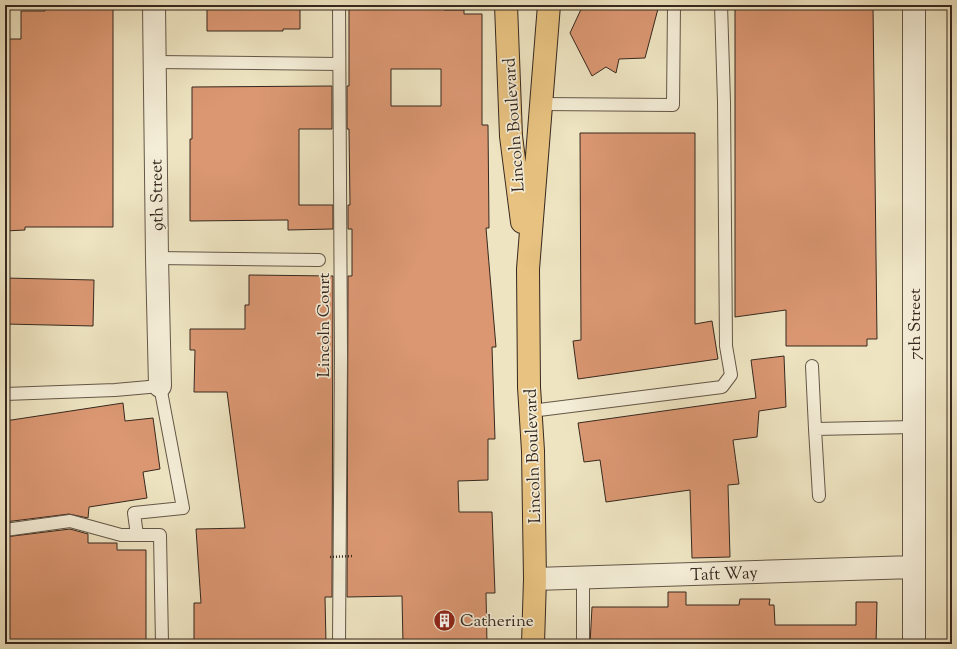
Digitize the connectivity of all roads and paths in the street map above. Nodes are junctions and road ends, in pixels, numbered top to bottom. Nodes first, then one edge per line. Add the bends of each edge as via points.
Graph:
1 (154, 5) edge
2 (338, 5) edge
3 (506, 5) edge
4 (549, 5) edge
5 (674, 5) edge
6 (721, 5) edge
7 (914, 5) edge
8 (155, 62) junction
9 (339, 64) junction
10 (541, 104) junction
11 (157, 258) junction
12 (319, 260) dead end
13 (528, 269) junction
14 (812, 366) dead end
15 (160, 386) junction
16 (5, 394) edge
17 (531, 411) junction
18 (914, 427) junction
19 (815, 429) junction
20 (820, 496) dead end
21 (5, 530) edge
22 (136, 535) junction
23 (354, 556) dead end
24 (330, 557) dead end
25 (914, 567) junction
26 (583, 578) junction
27 (535, 579) junction
28 (162, 644) edge
29 (339, 644) edge
30 (533, 644) edge
31 (583, 644) edge
32 (914, 644) edge

1 - 8 street, 9th Street
2 - 9 lane, Lincoln Court
3 - 13 main road, Lincoln Boulevard via 511,136
4 - 10 main road, Lincoln Boulevard
5 - 10 lane via 673,105
6 - 17 lane via 726,346 731,375 722,387
7 - 18 street, 7th Street
8 - 9 lane
8 - 11 street, 9th Street
9 - 29 lane, Lincoln Court
10 - 13 main road, Lincoln Boulevard
11 - 12 lane
11 - 15 street, 9th Street
13 - 17 main road, Lincoln Boulevard
14 - 19 lane
15 - 16 lane
15 - 22 lane via 183,508 134,513
17 - 27 main road, Lincoln Boulevard
18 - 19 lane
18 - 25 street, 7th Street
19 - 20 lane
21 - 22 lane via 70,521 121,535
22 - 28 lane via 160,535
23 - 24 path, bridge
25 - 26 street, Taft Way
25 - 32 street, 7th Street
26 - 27 street, Taft Way
26 - 31 lane
27 - 30 main road, Lincoln Boulevard

